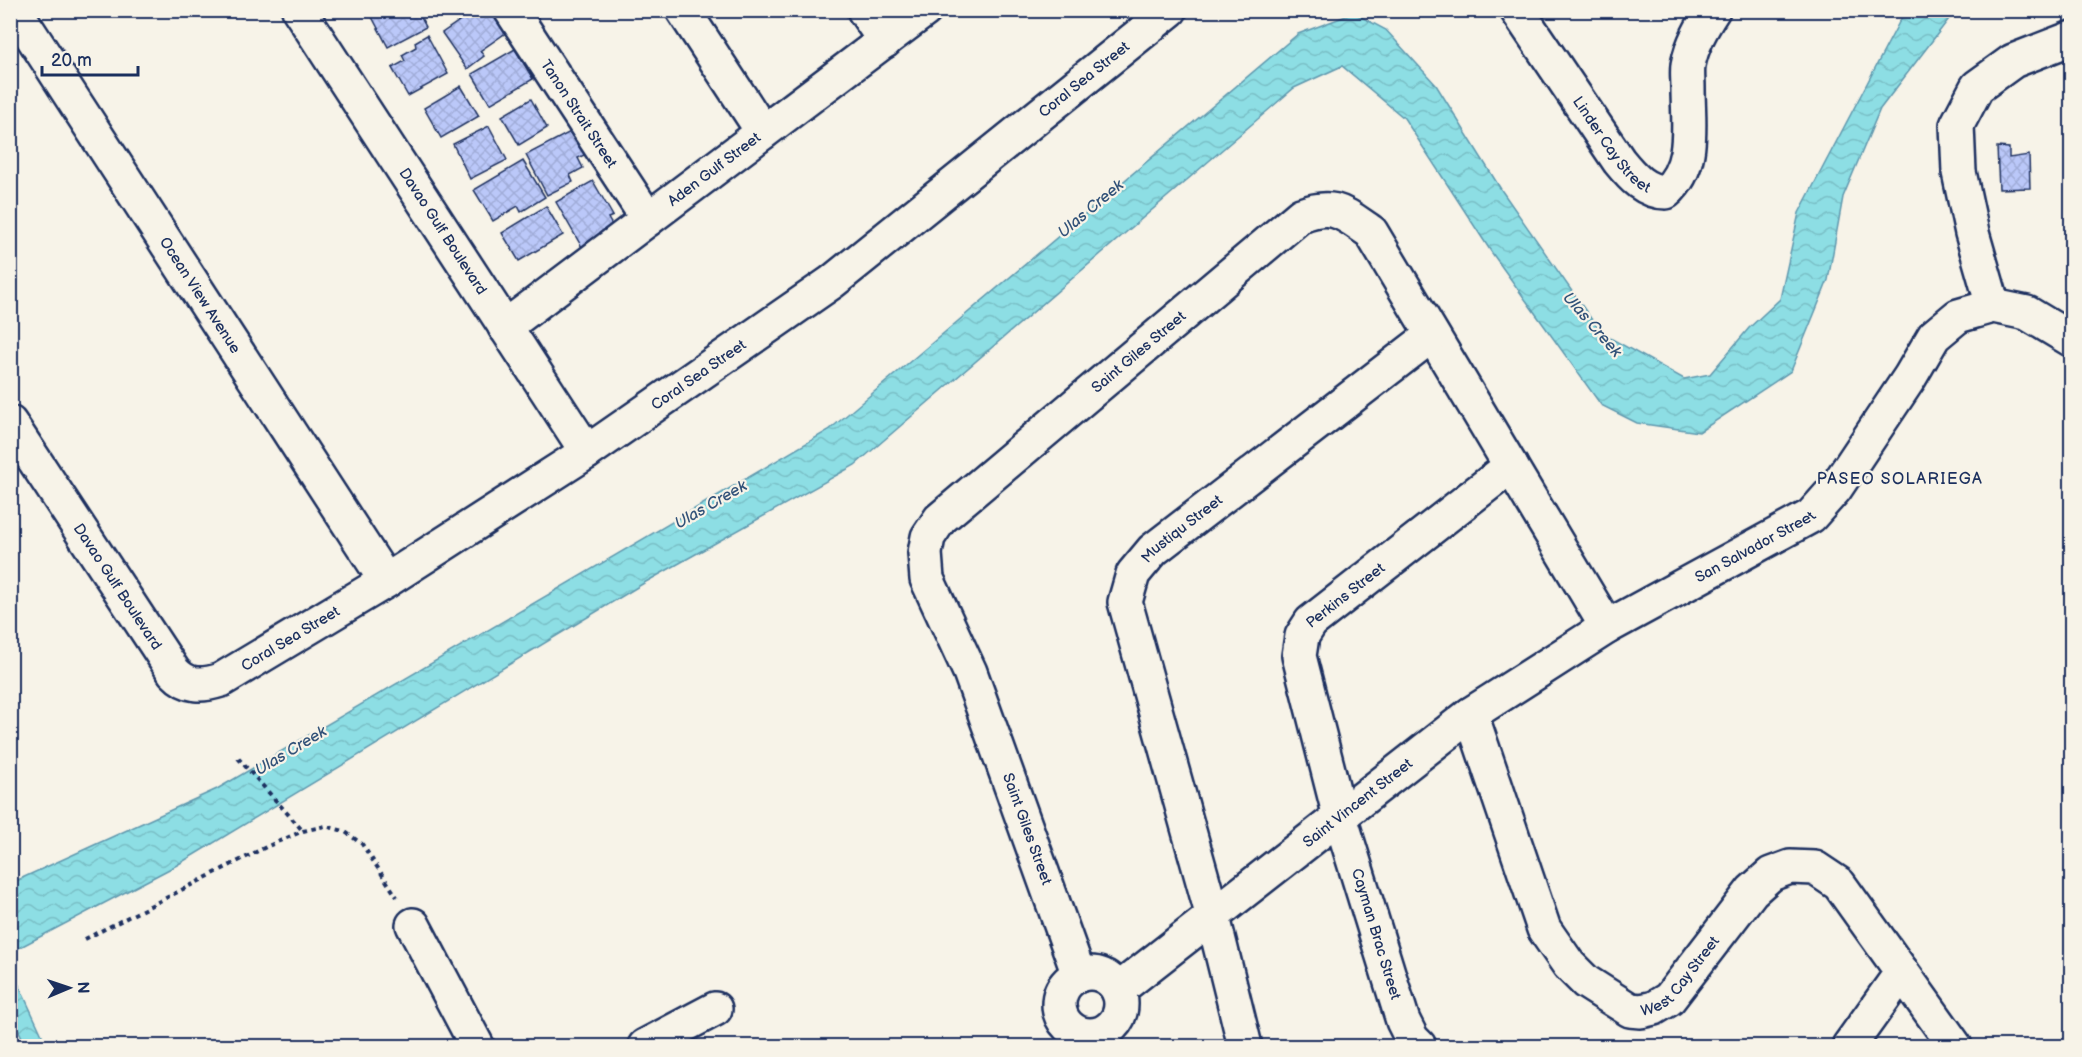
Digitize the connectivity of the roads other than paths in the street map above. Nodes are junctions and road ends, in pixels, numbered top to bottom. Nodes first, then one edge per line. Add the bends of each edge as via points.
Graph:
1 (15, 10) edge
2 (298, 10) edge
3 (511, 10) edge
4 (683, 10) edge
5 (864, 10) edge
6 (925, 10) edge
7 (1170, 10) edge
8 (1517, 10) edge
9 (1713, 10) edge
10 (2072, 38) edge
11 (885, 41) junction
12 (763, 132) junction
13 (648, 219) junction
14 (1993, 306) junction
15 (505, 327) junction
16 (1432, 335) junction
17 (2072, 340) edge
18 (10, 423) edge
19 (587, 452) junction
20 (1510, 465) junction
21 (386, 581) junction
22 (1607, 627) junction
23 (194, 685) joint
24 (1471, 714) junction
25 (1340, 817) junction
26 (1213, 917) junction
27 (413, 925) road end
28 (1902, 972) junction
29 (1079, 975) junction
30 (1118, 990) junction
31 (715, 1009) dead end
32 (1087, 1041) edge
33 (477, 1047) edge
34 (645, 1047) edge
35 (1245, 1047) edge
36 (1419, 1047) edge
37 (1849, 1047) edge
38 (1955, 1047) edge

1 - 21 street, Ocean View Avenue
2 - 15 street, Davao Gulf Boulevard
3 - 13 street, Tanon Strait Street
4 - 12 street
5 - 11 street
6 - 11 street, Aden Gulf Street
7 - 19 street, Coral Sea Street via 832,282
8 - 9 street, Linder Cay Street via 1619,161 1632,178 1653,192 1665,192 1674,185 1685,164 1689,146 1688,66 1700,29
10 - 14 street via 2013,61 1977,87 1957,125 1959,172
11 - 12 street, Aden Gulf Street
12 - 13 street, Aden Gulf Street
13 - 15 street, Aden Gulf Street
14 - 17 street, San Salvador Street via 2027,313
14 - 22 street, San Salvador Street via 1958,316 1934,336 1835,489 1811,516
15 - 19 street, Davao Gulf Boulevard
16 - 20 street, Saint Giles Street
16 - 26 street, Mustiqu Street via 1153,550 1132,574 1125,602
16 - 29 street, Saint Giles Street via 1371,232 1340,211 1319,208 1301,215 940,519 928,537 927,579 970,672
18 - 23 street, Davao Gulf Boulevard via 174,672
19 - 21 street, Coral Sea Street
20 - 22 street, Saint Giles Street
20 - 25 street, Perkins Street via 1311,622 1302,636 1299,656
21 - 23 street, Coral Sea Street via 221,680
22 - 24 street, Saint Vincent Street
24 - 25 street, Saint Vincent Street
24 - 28 street, West Cay Street via 1544,930 1569,965 1610,999 1630,1010 1641,1011 1670,999 1752,891 1771,874 1790,867 1815,868 1839,884
25 - 26 street, Saint Vincent Street
25 - 36 street, Cayman Brac Street via 1403,1021
26 - 30 street, Saint Vincent Street
26 - 35 street, Mustiqu Street
27 - 33 street
28 - 37 street
28 - 38 street, West Cay Street
29 - 30 street via 1101,975
29 - 32 street via 1064,988 1059,1008 1068,1026
30 - 32 street via 1120,1009 1112,1026
31 - 34 street

